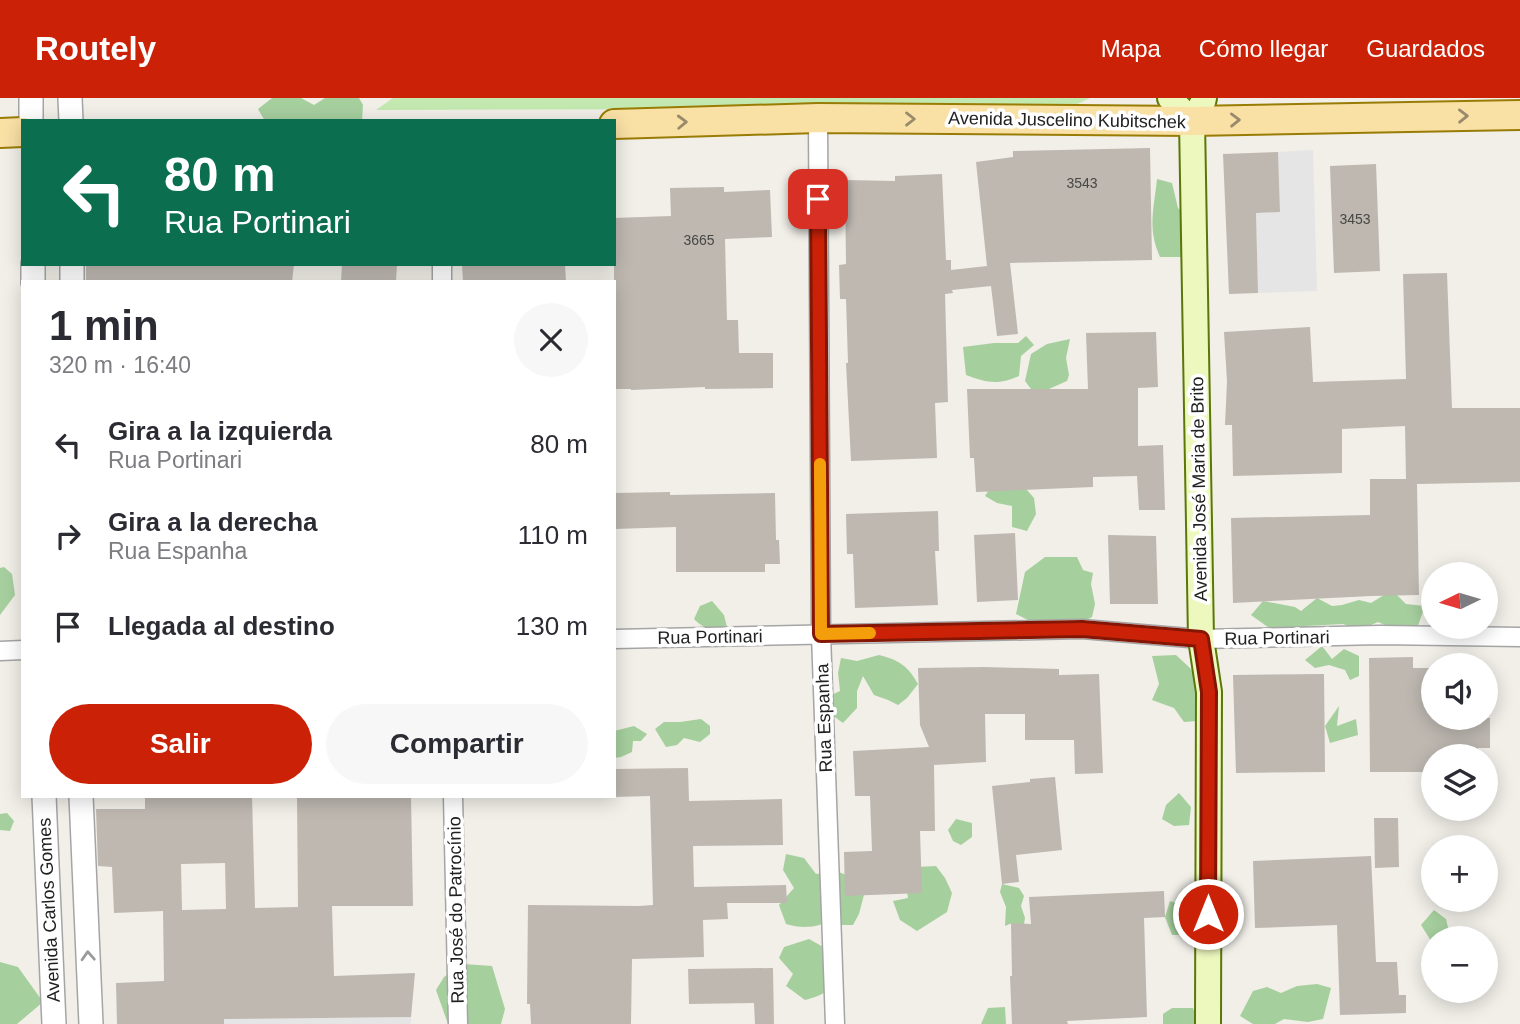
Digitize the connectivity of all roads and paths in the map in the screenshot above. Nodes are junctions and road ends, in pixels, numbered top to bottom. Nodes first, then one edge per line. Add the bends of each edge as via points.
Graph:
1 (31, 98) edge
2 (70, 98) edge
3 (1170, 98) edge
4 (1198, 110) edge
5 (1520, 115) edge
6 (818, 118) junction
7 (31, 119) edge
8 (71, 119) edge
9 (616, 124) edge
10 (21, 132) edge
11 (0, 133) edge
12 (821, 634) junction
13 (1520, 637) edge
14 (616, 639) edge
15 (1201, 639) junction
16 (21, 650) edge
17 (0, 651) edge
18 (44, 798) edge
19 (80, 798) edge
20 (453, 798) edge
21 (54, 1024) edge
22 (90, 1024) edge
23 (458, 1024) edge
24 (835, 1024) edge
25 (1208, 1024) edge

1 - 7 street
2 - 8 street
3 - 4 main road
4 -> 5 main road, Avenida Juscelino Kubitschek
6 -> 4 main road, Avenida Juscelino Kubitschek
4 - 15 main road, Avenida José Maria de Brito
9 -> 6 main road, Avenida Juscelino Kubitschek
6 - 12 street, Rua Espanha
10 - 11 main road
12 - 14 street, Rua Portinari
12 - 15 street, Rua Portinari via 1082,629
12 - 24 street, Rua Espanha
13 - 15 street, Rua Portinari
15 - 25 main road, Avenida José Maria de Brito via 1209,692
16 - 17 street
18 - 21 street, Avenida Carlos Gomes
22 -> 19 street, Avenida Carlos Gomes
20 - 23 street, Rua José do Patrocínio

